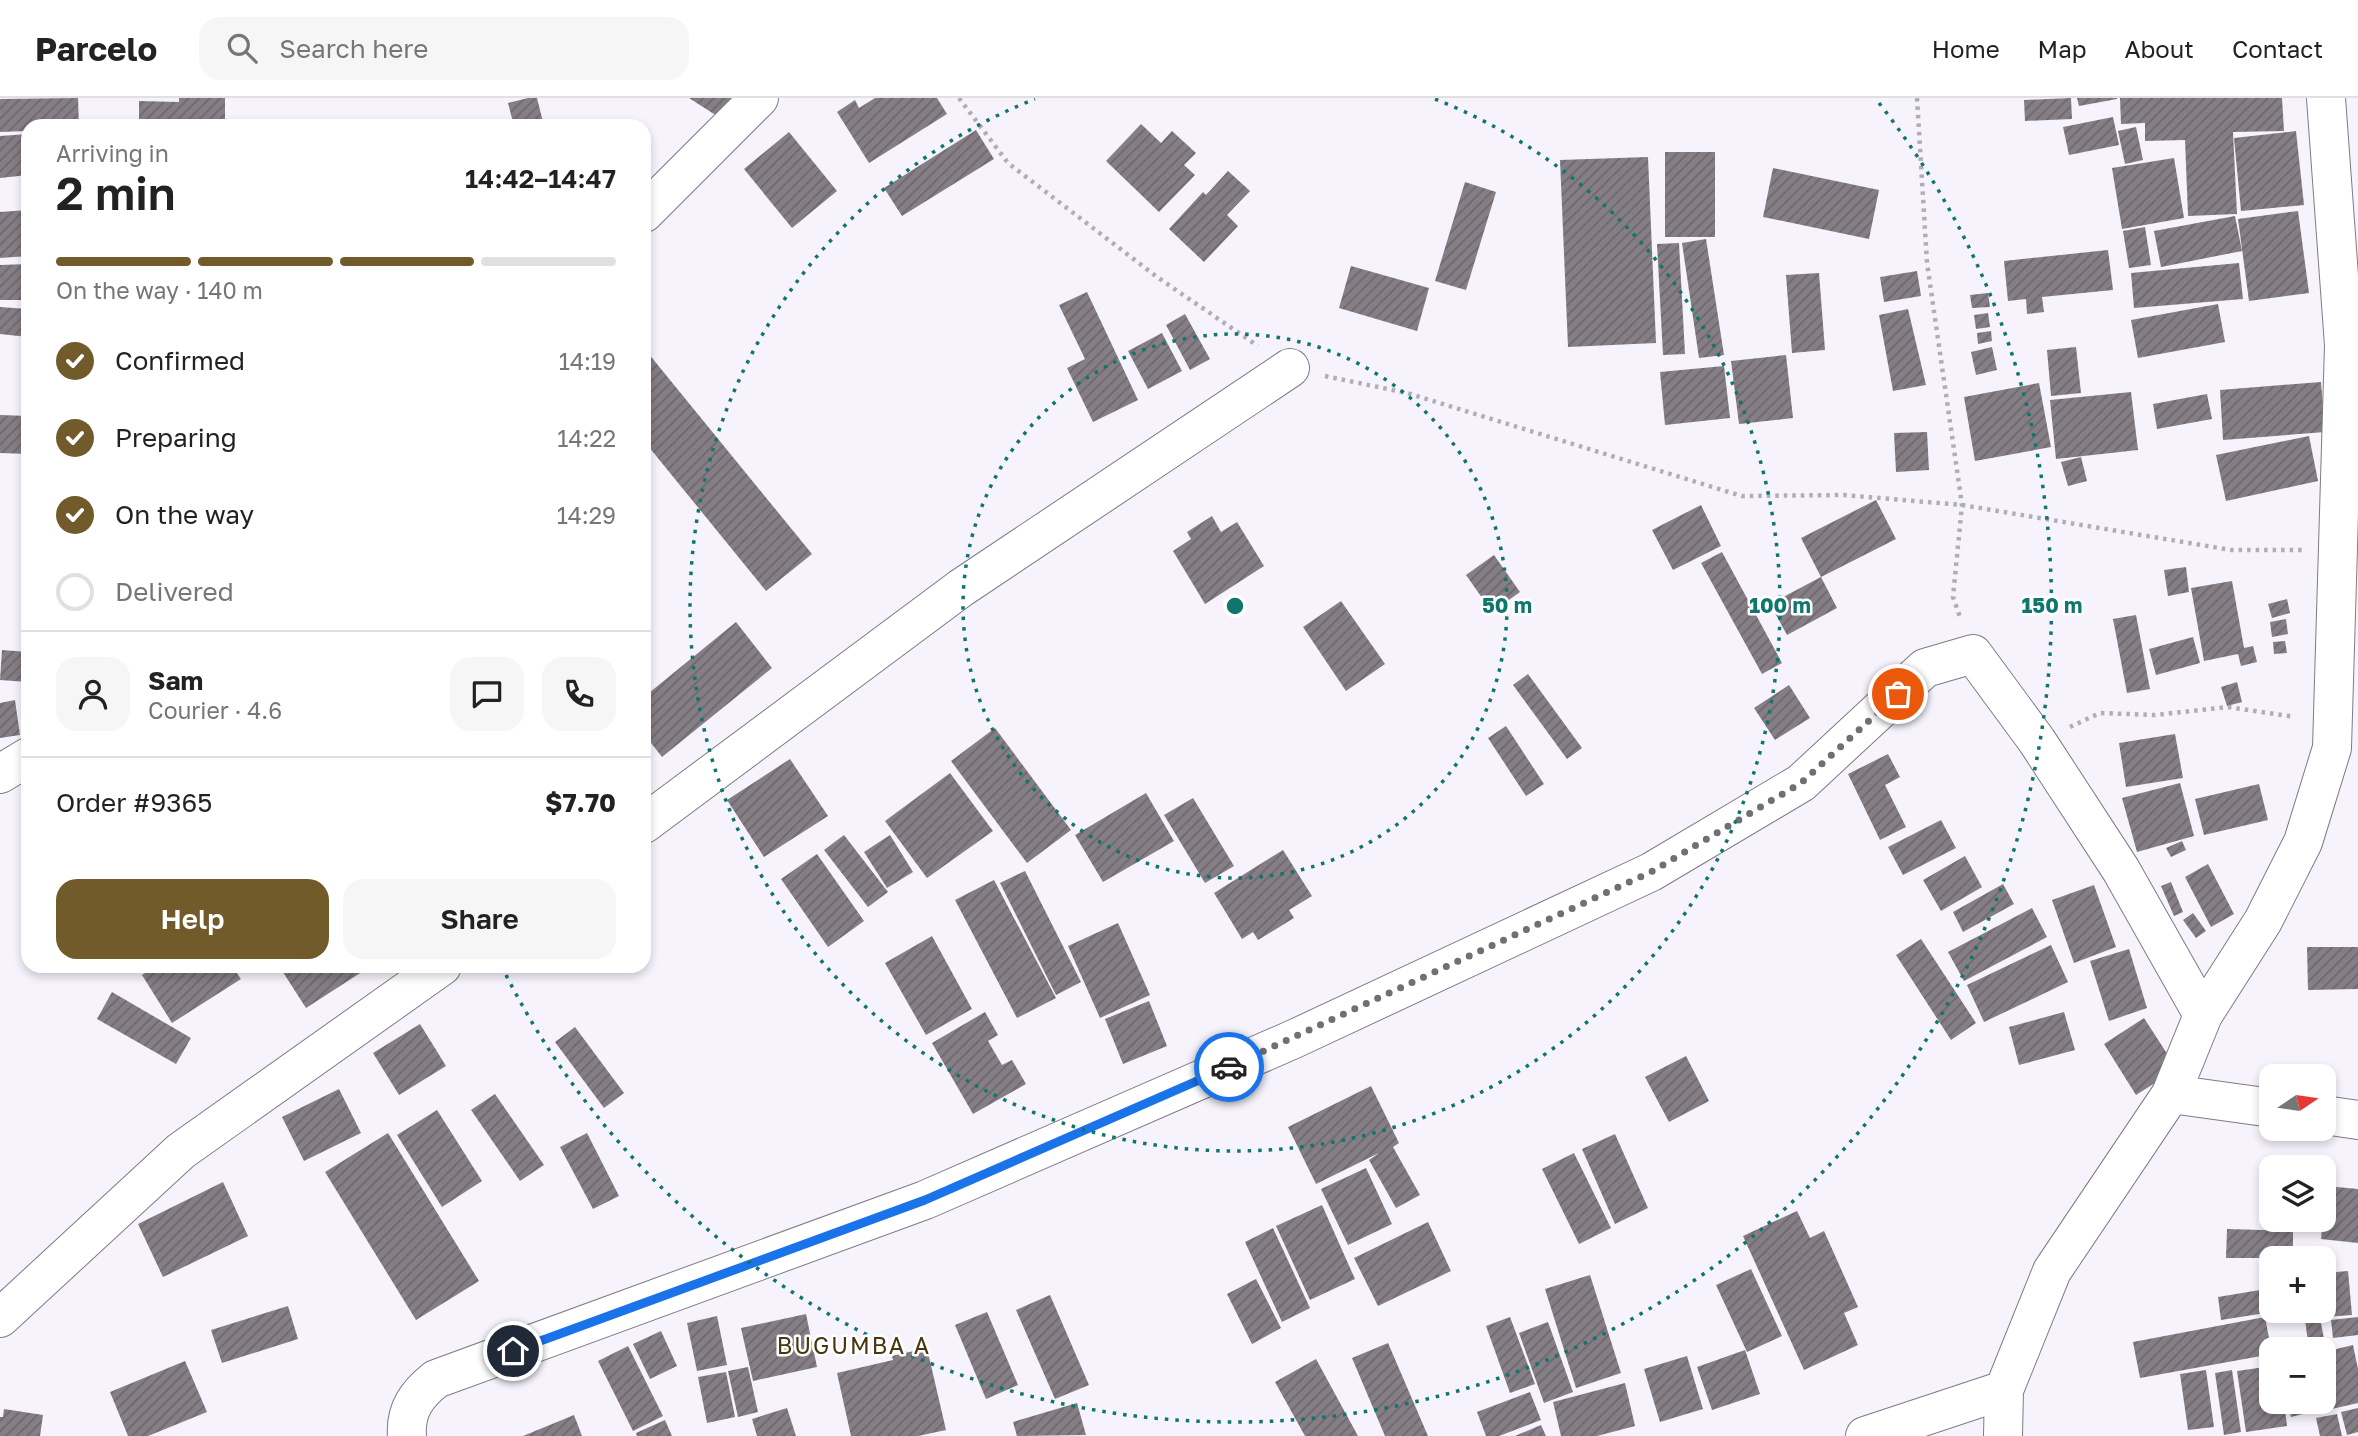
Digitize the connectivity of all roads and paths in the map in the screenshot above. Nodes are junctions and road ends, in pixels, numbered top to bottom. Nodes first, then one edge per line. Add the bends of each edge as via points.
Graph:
1 (760, 98) edge
2 (959, 98) edge
3 (1917, 98) edge
4 (2326, 98) edge
5 (651, 206) edge
6 (1290, 368) junction
7 (1962, 505) junction
8 (2339, 554) junction
9 (1973, 654) junction
10 (2037, 741) junction
11 (2340, 741) edge
12 (21, 761) edge
13 (0, 774) edge
14 (651, 819) edge
15 (432, 973) edge
16 (2203, 1015) junction
17 (2171, 1094) junction
18 (2259, 1106) edge
19 (2336, 1117) edge
20 (2358, 1120) edge
21 (0, 1318) edge
22 (2004, 1390) junction
23 (407, 1436) edge
24 (1865, 1436) edge
25 (2003, 1436) edge

1 - 5 street
2 - 6 path via 1008,163 1157,277
3 - 7 path via 1927,263
4 - 8 street via 2344,345
6 - 7 path via 1407,393 1742,496 1843,495
6 - 14 street via 961,588
7 - 8 path via 2231,550
7 - 9 path via 1953,597
8 - 11 street
9 - 10 street
9 - 23 street via 1925,668 1801,783 1651,872 1294,1039 925,1200 436,1379 416,1395 406,1424
10 - 11 path via 2100,713 2155,715 2228,707
10 - 16 street via 2121,870
11 - 16 street via 2303,842 2263,921
12 - 13 street
15 - 21 street via 181,1151
16 - 17 street
17 - 18 street
17 - 22 street via 2052,1271
19 - 20 street
22 - 24 street
22 - 25 street

